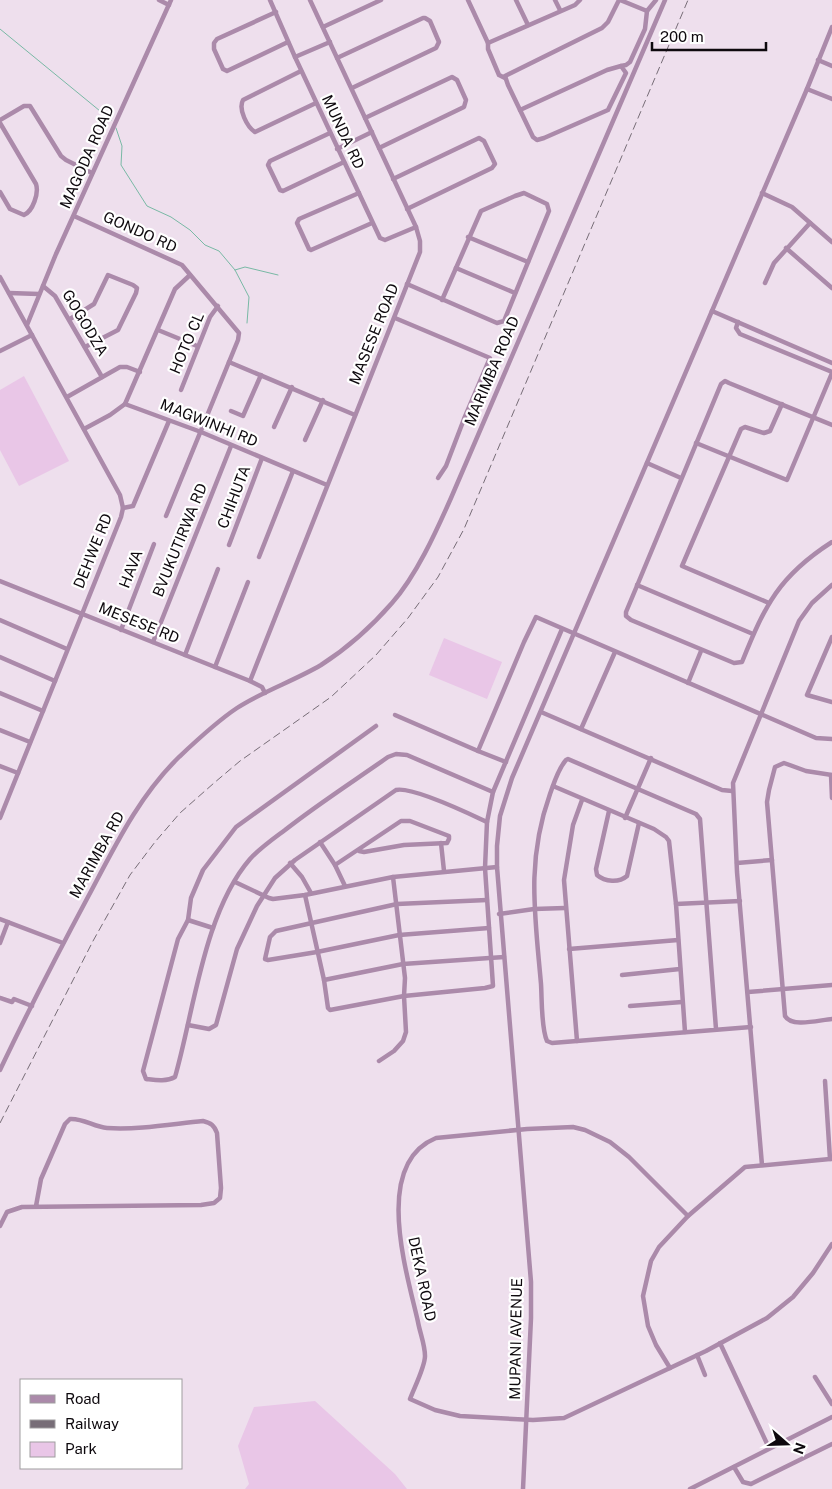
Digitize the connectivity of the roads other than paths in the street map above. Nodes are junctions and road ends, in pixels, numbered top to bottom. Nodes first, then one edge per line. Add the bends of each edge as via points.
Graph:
1 (159, 0) edge
2 (270, 0) edge
3 (310, 0) edge
4 (381, 0) edge
5 (468, 0) edge
6 (516, 0) edge
7 (555, 0) edge
8 (580, 0) edge
9 (620, 0) edge
10 (656, 0) edge
11 (665, 0) edge
12 (170, 2) edge
13 (560, 10) junction
14 (647, 11) junction
15 (276, 12) junction
16 (528, 26) junction
17 (323, 27) junction
18 (832, 27) edge
19 (288, 42) junction
20 (330, 42) junction
21 (488, 43) junction
22 (295, 57) junction
23 (337, 58) junction
24 (818, 60) junction
25 (621, 66) junction
26 (832, 66) edge
27 (301, 71) junction
28 (505, 78) junction
29 (352, 88) junction
30 (807, 89) junction
31 (832, 99) edge
32 (316, 103) junction
33 (520, 110) junction
34 (366, 118) junction
35 (0, 122) edge
36 (372, 132) junction
37 (330, 133) junction
38 (379, 148) junction
39 (337, 149) junction
40 (344, 162) junction
41 (92, 173) junction
42 (394, 179) junction
43 (0, 192) edge
44 (358, 193) junction
45 (762, 193) junction
46 (407, 209) junction
47 (74, 216) junction
48 (372, 223) junction
49 (810, 223) junction
50 (416, 227) junction
51 (468, 237) junction
52 (832, 242) edge
53 (786, 248) junction
54 (528, 262) junction
55 (456, 268) junction
56 (190, 275) junction
57 (0, 277) edge
58 (765, 283) dead end
59 (407, 284) junction
60 (43, 286) junction
61 (832, 288) edge
62 (9, 293) junction
63 (515, 293) junction
64 (39, 294) junction
65 (442, 300) junction
66 (218, 306) junction
67 (712, 311) junction
68 (394, 318) junction
69 (70, 319) junction
70 (738, 322) junction
71 (27, 325) junction
72 (158, 330) junction
73 (32, 335) junction
74 (197, 346) junction
75 (85, 347) junction
76 (0, 351) edge
77 (229, 362) junction
78 (832, 364) edge
79 (140, 372) junction
80 (832, 372) edge
81 (260, 374) junction
82 (102, 377) junction
83 (292, 387) junction
84 (181, 390) dead end
85 (67, 397) junction
86 (322, 400) junction
87 (125, 404) junction
88 (782, 404) junction
89 (230, 411) dead end
90 (355, 415) junction
91 (814, 417) junction
92 (169, 420) junction
93 (832, 425) edge
94 (274, 427) dead end
95 (84, 429) junction
96 (201, 432) junction
97 (305, 440) dead end
98 (696, 443) junction
99 (231, 446) junction
100 (729, 456) junction
101 (262, 458) junction
102 (647, 463) junction
103 (294, 471) junction
104 (438, 478) dead end
105 (681, 478) junction
106 (327, 485) junction
107 (123, 508) junction
108 (166, 516) dead end
109 (832, 542) edge
110 (154, 544) dead end
111 (229, 545) dead end
112 (259, 557) dead end
113 (218, 569) dead end
114 (0, 581) edge
115 (248, 582) dead end
116 (637, 585) junction
117 (832, 585) edge
118 (769, 603) junction
119 (82, 614) junction
120 (0, 620) edge
121 (562, 629) junction
122 (121, 630) junction
123 (574, 634) junction
124 (753, 634) junction
125 (832, 636) edge
126 (153, 642) junction
127 (67, 649) junction
128 (701, 651) junction
129 (615, 652) junction
130 (185, 655) junction
131 (0, 657) edge
132 (215, 667) junction
133 (55, 681) junction
134 (250, 681) junction
135 (688, 683) junction
136 (0, 692) edge
137 (265, 693) junction
138 (832, 702) edge
139 (43, 711) junction
140 (541, 712) junction
141 (760, 714) junction
142 (395, 715) dead end
143 (376, 726) dead end
144 (581, 729) junction
145 (0, 730) edge
146 (832, 739) edge
147 (30, 742) junction
148 (478, 751) junction
149 (651, 758) junction
150 (506, 762) junction
151 (0, 766) edge
152 (18, 773) junction
153 (831, 775) edge
154 (553, 786) junction
155 (637, 789) junction
156 (732, 791) junction
157 (493, 792) junction
158 (832, 798) edge
159 (582, 800) junction
160 (0, 801) edge
161 (6, 803) junction
162 (609, 812) junction
163 (0, 818) edge
164 (625, 818) junction
165 (487, 822) junction
166 (639, 823) junction
167 (320, 842) junction
168 (441, 843) junction
169 (359, 851) junction
170 (772, 860) junction
171 (737, 862) junction
172 (290, 863) junction
173 (335, 866) junction
174 (497, 867) junction
175 (485, 868) junction
176 (444, 871) junction
177 (393, 877) junction
178 (235, 882) junction
179 (345, 886) junction
180 (311, 893) junction
181 (263, 896) junction
182 (305, 896) junction
183 (487, 900) junction
184 (740, 901) junction
185 (397, 904) junction
186 (676, 904) junction
187 (706, 904) junction
188 (566, 908) junction
189 (534, 909) junction
190 (499, 914) junction
191 (0, 919) edge
192 (188, 920) junction
193 (8, 922) junction
194 (311, 923) junction
195 (213, 928) junction
196 (489, 928) junction
197 (399, 935) junction
198 (678, 940) junction
199 (0, 943) edge
200 (63, 943) junction
201 (569, 949) junction
202 (317, 952) junction
203 (504, 957) junction
204 (492, 958) junction
205 (403, 964) junction
206 (680, 969) junction
207 (622, 975) dead end
208 (324, 980) junction
209 (832, 985) edge
210 (782, 990) junction
211 (748, 992) junction
212 (404, 996) junction
213 (0, 998) edge
214 (682, 1002) junction
215 (32, 1006) junction
216 (630, 1006) dead end
217 (832, 1019) edge
218 (188, 1025) junction
219 (751, 1027) junction
220 (716, 1029) junction
221 (686, 1032) junction
222 (577, 1041) junction
223 (379, 1061) dead end
224 (0, 1070) edge
225 (824, 1081) dead end
226 (519, 1129) junction
227 (831, 1159) edge
228 (762, 1165) junction
229 (36, 1206) junction
230 (688, 1216) junction
231 (0, 1226) edge
232 (832, 1244) edge
233 (720, 1343) junction
234 (697, 1356) junction
235 (670, 1368) junction
236 (705, 1375) dead end
237 (815, 1377) dead end
238 (832, 1404) edge
239 (832, 1418) edge
240 (526, 1420) junction
241 (832, 1444) edge
242 (769, 1448) junction
243 (734, 1466) junction
244 (522, 1489) edge
245 (690, 1489) edge

1 - 12 street
2 - 15 street, MUNDA RD
3 - 17 street, MASESE ROAD
4 - 17 street
5 - 21 street
6 - 16 street
7 - 13 street
8 - 13 street
9 - 14 street
9 - 28 street via 602,28 507,74
10 - 14 street
11 - 137 street, MARIMBA ROAD via 451,498 421,558 392,602 351,642 320,665
12 - 41 street, MAGODA ROAD
13 - 16 street
14 - 25 street via 645,30 630,62
15 - 19 street, MUNDA RD
15 - 19 street via 217,39 214,49 223,69 227,70
16 - 21 street
17 - 20 street, MASESE ROAD
18 - 24 street, MUPANI AVENUE
19 - 22 street, MUNDA RD
20 - 22 street
20 - 23 street, MASESE ROAD
21 - 28 street via 499,75
22 - 27 street, MUNDA RD
23 - 29 street, MASESE ROAD
23 - 29 street via 423,18 430,21 439,42 436,48
24 - 26 street
24 - 30 street, MUPANI AVENUE
25 - 33 street
25 - 33 street via 626,72 608,110 553,134 535,139
27 - 32 street, MUNDA RD
27 - 32 street via 245,99 241,106 251,130 255,132
28 - 33 street
29 - 34 street, MASESE ROAD
30 - 31 street
30 - 45 street, MUPANI AVENUE
32 - 37 street, MUNDA RD
34 - 36 street, MASESE ROAD
34 - 38 street via 452,77 457,80 466,100 464,107
35 - 41 street via 24,106 30,106 61,156
35 - 43 street via 38,191 29,212 24,215 10,209
36 - 38 street, MASESE ROAD
36 - 39 street
37 - 39 street, MUNDA RD
37 - 40 street via 270,161 268,166 283,191
38 - 42 street, MASESE ROAD
39 - 40 street, MUNDA RD
40 - 44 street, MUNDA RD
41 - 47 street, MAGODA ROAD
42 - 46 street, MASESE ROAD
42 - 46 street via 479,138 484,141 495,164
44 - 48 street, MUNDA RD
44 - 48 street via 299,219 297,224 311,250
45 - 49 street via 788,205
45 - 67 street, MUPANI AVENUE
46 - 50 street, MASESE ROAD
47 - 56 street, GONDO RD via 178,262
47 - 60 street, MAGODA ROAD
48 - 50 street, MUNDA RD via 382,240
49 - 52 street
49 - 53 street
50 - 59 street, MASESE ROAD via 420,252
51 - 54 street
51 - 54 street via 481,211 526,194 545,202 549,208
51 - 55 street
53 - 58 street via 774,263
53 - 61 street
54 - 63 street
55 - 63 street
55 - 65 street
56 - 66 street, GONDO RD
56 - 72 street via 175,289
57 - 62 street, DEHWE RD
59 - 65 street
59 - 68 street, MASESE ROAD
60 - 64 street, MAGODA ROAD
60 - 69 street, GOGODZA via 55,296
62 - 64 street
62 - 71 street, DEHWE RD
63 - 65 street via 504,321 499,323
64 - 71 street, MAGODA ROAD
66 - 74 street, HOTO CL
66 - 77 street, GONDO RD via 239,333
67 - 70 street
67 - 102 street, MUPANI AVENUE
68 - 90 street, MASESE ROAD
68 - 104 street via 490,358 446,466
69 - 75 street, GOGODZA
69 - 75 street via 94,304 108,275 137,288 119,328
70 - 78 street
70 - 80 street via 736,328 740,334
71 - 73 street, DEHWE RD
72 - 74 street
72 - 79 street
73 - 76 street
73 - 85 street, DEHWE RD
74 - 84 street, HOTO CL
75 - 82 street, GOGODZA
77 - 81 street
77 - 96 street, GONDO RD
78 - 80 street
79 - 82 street via 123,366
79 - 87 street
80 - 91 street
81 - 83 street
81 - 89 street via 243,416
82 - 85 street
83 - 86 street
83 - 94 street
85 - 95 street, DEHWE RD
86 - 90 street
86 - 97 street
87 - 92 street, MAGWINHI RD
87 - 95 street
88 - 91 street
88 - 98 street via 723,382
88 - 100 street via 770,431 741,429
90 - 106 street, MASESE ROAD
91 - 93 street
91 - 100 street via 788,480
92 - 96 street, MAGWINHI RD
92 - 107 street via 133,506
95 - 107 street, DEHWE RD via 120,495
96 - 99 street, MAGWINHI RD
96 - 108 street, GONDO RD
98 - 100 street
98 - 105 street
99 - 101 street, MAGWINHI RD
99 - 126 street, BVUKUTIRWA RD
100 - 118 street via 682,566
101 - 103 street, MAGWINHI RD
101 - 111 street, CHIHUTA
102 - 105 street
102 - 123 street, MUPANI AVENUE
103 - 106 street, MAGWINHI RD
103 - 112 street
105 - 116 street
106 - 134 street, MASESE ROAD
107 - 119 street, DEHWE RD
109 - 118 street via 802,563 776,590
110 - 122 street, HAVA
113 - 130 street
114 - 119 street, MESESE RD
115 - 132 street
116 - 124 street
116 - 128 street via 626,616
117 - 141 street via 812,603 799,621
118 - 124 street
119 - 122 street, MESESE RD
119 - 127 street, DEHWE RD
120 - 127 street
121 - 123 street
121 - 148 street via 536,618 533,622
121 - 150 street
122 - 126 street, MESESE RD
123 - 129 street
123 - 140 street, MUPANI AVENUE
124 - 128 street via 739,664
125 - 138 street via 807,695
126 - 130 street, MESESE RD
127 - 133 street, DEHWE RD
128 - 135 street
129 - 135 street
129 - 144 street
130 - 132 street, MESESE RD
131 - 133 street
132 - 134 street, MESESE RD
133 - 139 street, DEHWE RD
134 - 137 street, MESESE RD via 262,687
135 - 141 street
136 - 139 street
137 - 200 street, MARIMBA RD via 237,708 205,734 178,758 145,796
139 - 147 street, DEHWE RD
140 - 144 street
140 - 174 street, MUPANI AVENUE via 503,807
141 - 146 street via 816,738
141 - 156 street via 735,775
142 - 148 street
143 - 192 street via 236,827 203,870 191,898
144 - 149 street
145 - 147 street
147 - 152 street, DEHWE RD
148 - 150 street
149 - 155 street
149 - 156 street via 722,790
150 - 157 street
151 - 152 street
152 - 161 street, DEHWE RD
153 - 158 street
153 - 170 street via 784,763 775,767 767,802
154 - 155 street via 568,760
154 - 159 street
154 - 189 street via 536,846
155 - 164 street
155 - 187 street via 696,814 700,819
156 - 171 street
157 - 165 street
157 - 178 street via 407,755 394,755 262,848 249,860
159 - 162 street
159 - 188 street via 566,862
160 - 161 street
161 - 163 street, DEHWE RD
162 - 164 street
162 - 166 street via 596,869 597,875 604,880 627,876
164 - 166 street
165 - 167 street via 421,794 400,789
165 - 175 street
166 - 186 street via 668,839
167 - 172 street
167 - 173 street
168 - 169 street
168 - 169 street via 447,843 449,836 401,821
168 - 176 street
169 - 173 street
170 - 171 street
170 - 210 street
171 - 184 street
172 - 180 street
172 - 181 street via 277,874
173 - 179 street
174 - 175 street
174 - 190 street, MUPANI AVENUE
175 - 176 street
175 - 183 street
176 - 177 street
177 - 179 street
177 - 185 street
178 - 181 street
178 - 195 street
179 - 180 street
180 - 182 street
181 - 182 street via 273,899
181 - 218 street via 237,949 216,1025 209,1029
182 - 194 street
183 - 185 street
183 - 196 street
184 - 187 street
184 - 211 street
185 - 194 street
185 - 197 street
186 - 187 street
186 - 198 street
187 - 220 street
188 - 189 street
188 - 201 street
189 - 190 street
189 - 222 street via 545,1038 552,1043
190 - 203 street, MUPANI AVENUE
191 - 193 street
192 - 195 street
192 - 218 street via 178,939 143,1071 146,1078 160,1081 174,1078
193 - 199 street
193 - 200 street
194 - 202 street
194 - 202 street via 274,933 270,937 265,960
195 - 218 street
196 - 197 street
196 - 204 street
197 - 202 street
197 - 205 street
198 - 201 street
198 - 206 street
200 - 215 street, MARIMBA RD
201 - 222 street
202 - 208 street
203 - 204 street
203 - 226 street, MUPANI AVENUE
204 - 205 street
204 - 212 street via 492,986
205 - 208 street
205 - 212 street
206 - 207 street
206 - 214 street
208 - 212 street via 331,1011
209 - 210 street
210 - 211 street
210 - 217 street via 788,1020 794,1023
211 - 219 street
212 - 223 street via 406,1032 403,1042
213 - 215 street
214 - 216 street
214 - 221 street
215 - 224 street, MARIMBA RD
219 - 220 street
219 - 228 street
220 - 221 street
221 - 222 street
225 - 227 street
226 - 230 street via 572,1127 610,1142 630,1157
226 - 240 street, MUPANI AVENUE via 532,1318
226 - 240 street, DEKA ROAD via 436,1138 425,1144 412,1156 402,1178 399,1213 405,1265 425,1356 410,1399 460,1416
227 - 228 street
228 - 230 street via 740,1169
229 - 229 street via 214,1203 221,1195 215,1127 203,1122 120,1129 70,1119 41,1179
229 - 231 street via 11,1209
230 - 235 street via 659,1247 651,1261 643,1296 648,1326
232 - 233 street via 793,1296 766,1318
233 - 234 street
233 - 242 street
234 - 235 street
234 - 236 street
235 - 240 street via 564,1418
237 - 238 street
239 - 242 street
240 - 244 street, MUPANI AVENUE
241 - 243 street via 751,1484 744,1482
242 - 243 street
243 - 245 street

